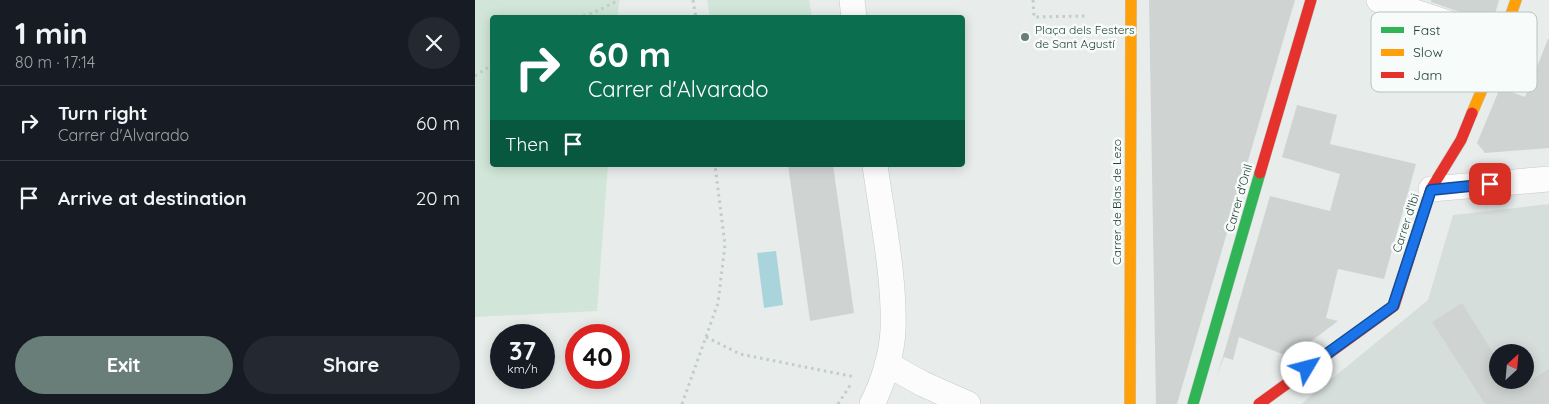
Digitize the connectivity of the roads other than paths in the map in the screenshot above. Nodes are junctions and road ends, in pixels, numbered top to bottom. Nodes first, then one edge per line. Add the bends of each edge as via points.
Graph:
1 (852, 0) edge
2 (1131, 0) edge
3 (1311, 0) edge
4 (1379, 0) edge
5 (1516, 0) edge
6 (1416, 12) edge
7 (1512, 12) edge
8 (854, 15) edge
9 (1481, 92) edge
10 (875, 167) edge
11 (1549, 179) edge
12 (1431, 190) junction
13 (887, 364) junction
14 (872, 404) edge
15 (968, 404) edge
16 (1130, 404) edge
17 (1193, 404) edge
18 (1259, 404) edge

1 - 8 street
2 - 16 street, Carrer de Blas de Lezo
3 - 17 street, Carrer d'Onil
4 - 6 street
5 - 7 street, Carrer d'Ibi
9 - 12 street, Carrer d'Ibi via 1461,140
10 - 13 street via 892,290 893,332
11 - 12 street
12 - 18 street, Carrer d'Ibi via 1393,306
13 - 14 street
13 - 15 street

